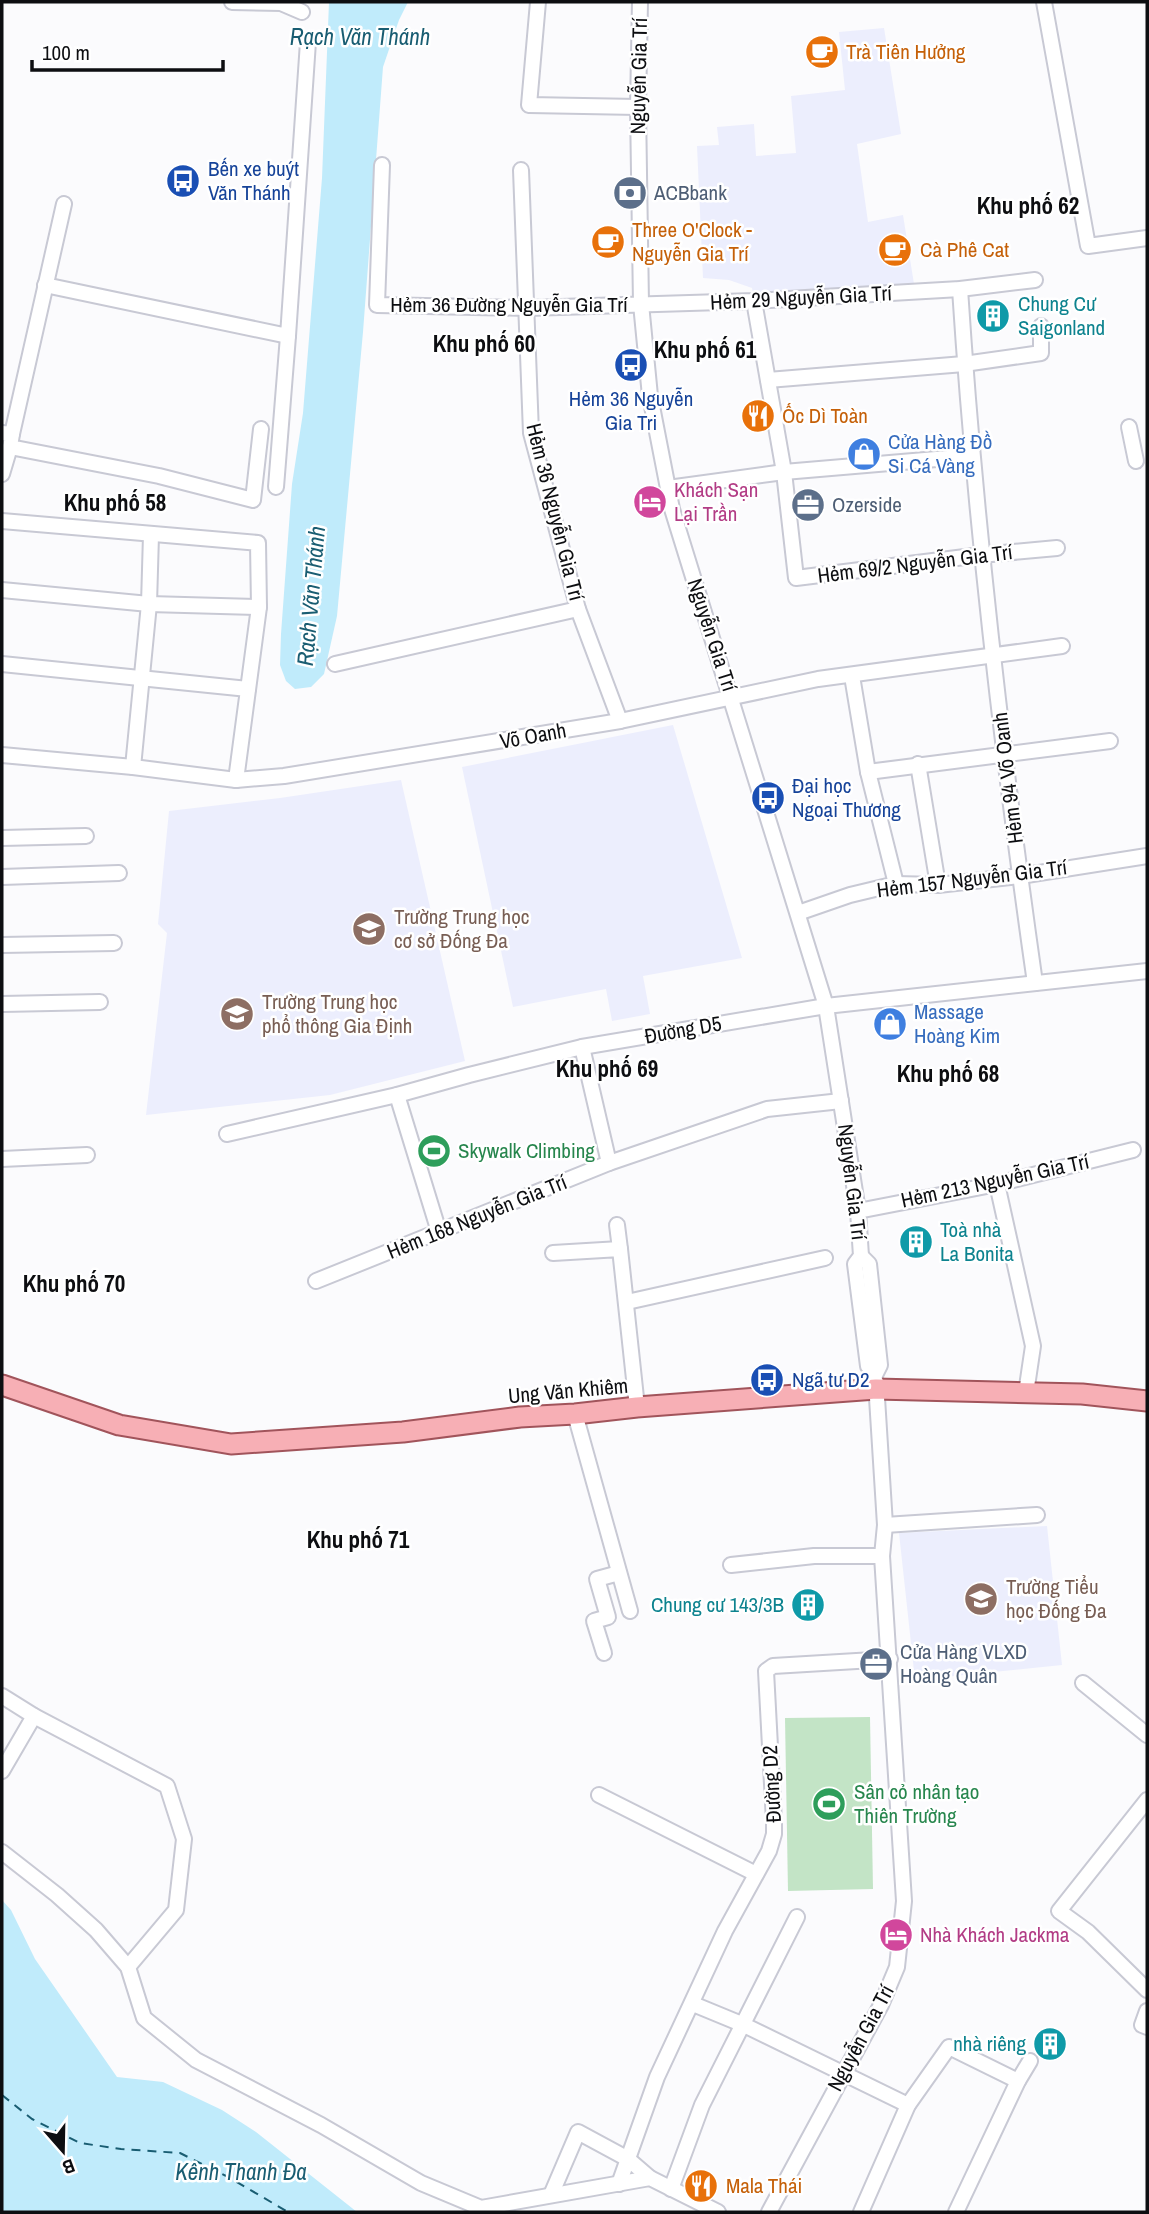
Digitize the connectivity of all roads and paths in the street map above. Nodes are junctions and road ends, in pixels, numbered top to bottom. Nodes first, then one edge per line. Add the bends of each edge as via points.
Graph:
1 (232, 2) edge
2 (538, 2) edge
3 (640, 2) edge
4 (1044, 2) edge
5 (302, 12) dead end
6 (308, 42) dead end
7 (638, 107) junction
8 (383, 165) dead end
9 (521, 170) dead end
10 (64, 204) dead end
11 (1147, 238) edge
12 (1035, 281) dead end
13 (45, 285) junction
14 (960, 289) junction
15 (754, 301) junction
16 (641, 304) junction
17 (528, 308) junction
18 (1041, 326) dead end
19 (288, 336) junction
20 (964, 365) junction
21 (768, 380) junction
22 (1129, 427) dead end
23 (261, 429) dead end
24 (8, 438) edge
25 (972, 456) junction
26 (1136, 461) dead end
27 (784, 472) junction
28 (2, 474) edge
29 (276, 487) dead end
30 (668, 488) junction
31 (2, 521) edge
32 (151, 535) junction
33 (1057, 548) dead end
34 (981, 555) junction
35 (2, 590) edge
36 (149, 604) junction
37 (259, 607) junction
38 (578, 609) junction
39 (1062, 646) dead end
40 (993, 657) junction
41 (2, 664) edge
42 (335, 664) dead end
43 (852, 676) junction
44 (141, 678) junction
45 (248, 689) junction
46 (732, 697) junction
47 (620, 721) junction
48 (1110, 741) dead end
49 (1006, 754) junction
50 (2, 755) edge
51 (918, 764) junction
52 (133, 767) junction
53 (868, 772) junction
54 (236, 780) junction
55 (86, 836) dead end
56 (2, 838) edge
57 (1147, 856) edge
58 (119, 873) dead end
59 (1020, 876) junction
60 (2, 877) edge
61 (896, 884) junction
62 (938, 886) junction
63 (798, 913) junction
64 (114, 943) dead end
65 (2, 945) edge
66 (1147, 971) edge
67 (1035, 983) junction
68 (100, 1002) dead end
69 (2, 1004) edge
70 (825, 1006) junction
71 (582, 1047) junction
72 (397, 1095) junction
73 (841, 1101) junction
74 (227, 1134) dead end
75 (1133, 1150) dead end
76 (87, 1156) dead end
77 (2, 1159) edge
78 (609, 1163) junction
79 (997, 1184) junction
80 (858, 1211) junction
81 (617, 1225) dead end
82 (439, 1232) junction
83 (620, 1249) junction
84 (553, 1253) dead end
85 (825, 1258) dead end
86 (316, 1281) dead end
87 (627, 1302) junction
88 (875, 1382) junction
89 (2, 1385) edge
90 (1026, 1393) junction
91 (1147, 1401) edge
92 (637, 1407) junction
93 (575, 1414) junction
94 (1037, 1514) dead end
95 (885, 1525) junction
96 (882, 1556) junction
97 (731, 1565) dead end
98 (619, 1573) junction
99 (631, 1611) dead end
100 (604, 1653) dead end
101 (890, 1659) junction
102 (1083, 1683) dead end
103 (2, 1696) edge
104 (34, 1716) junction
105 (1147, 1735) edge
106 (2, 1771) edge
107 (599, 1795) dead end
108 (1147, 1800) edge
109 (2, 1852) edge
110 (756, 1874) junction
111 (797, 1917) dead end
112 (128, 1967) junction
113 (1147, 1990) edge
114 (693, 2004) junction
115 (1147, 2011) edge
116 (744, 2025) junction
117 (1147, 2027) edge
118 (1030, 2061) dead end
119 (843, 2072) junction
120 (1018, 2081) junction
121 (908, 2105) junction
122 (628, 2159) junction
123 (650, 2178) junction
124 (619, 2184) junction
125 (671, 2189) junction
126 (551, 2195) junction
127 (718, 2212) edge
128 (769, 2212) edge
129 (861, 2212) edge
130 (956, 2212) edge

1 - 5 street via 281,3
2 - 7 street via 529,106
3 - 7 street, Nguyễn Gia Trí
4 - 11 street via 1088,246
6 - 19 street
7 - 16 street, Nguyễn Gia Trí
8 - 17 street, Hẻm 36 Đường Nguyễn Gia Trí via 377,305
9 - 17 street, Hẻm 36 Nguyễn Gia Trí
10 - 13 street
12 - 14 street, Hẻm 29 Nguyễn Gia Trí
13 - 19 street
13 - 24 street
14 - 15 street, Hẻm 29 Nguyễn Gia Trí
14 - 20 street, Hẻm 94 Võ Oanh
15 - 16 street, Hẻm 29 Nguyễn Gia Trí
15 - 21 street
16 - 17 street, Hẻm 36 Đường Nguyễn Gia Trí
16 - 30 street, Nguyễn Gia Trí via 650,397
17 - 38 street, Hẻm 36 Nguyễn Gia Trí via 531,433
18 - 20 street via 1041,353
19 - 29 street
20 - 21 street
20 - 25 street, Hẻm 94 Võ Oanh
21 - 27 street
22 - 26 street
23 - 24 street via 253,500
24 - 28 street
25 - 27 street
25 - 34 street, Hẻm 94 Võ Oanh
27 - 30 street
27 - 34 street, Hẻm 69/2 Nguyễn Gia Trí via 796,578
30 - 46 street, Nguyễn Gia Trí
31 - 32 street
32 - 36 street
32 - 37 street via 258,543
33 - 34 street, Hẻm 69/2 Nguyễn Gia Trí
34 - 40 street, Hẻm 94 Võ Oanh
35 - 36 street
36 - 37 street
36 - 44 street
37 - 45 street
38 - 42 street
38 - 47 street, Hẻm 36 Nguyễn Gia Trí
39 - 40 street, Võ Oanh
40 - 43 street, Võ Oanh
40 - 49 street, Hẻm 94 Võ Oanh
41 - 44 street
43 - 46 street, Võ Oanh
43 - 53 street
44 - 45 street
44 - 52 street
45 - 54 street
46 - 47 street, Võ Oanh
46 - 63 street, Nguyễn Gia Trí
47 - 54 street, Võ Oanh
48 - 49 street
49 - 51 street
49 - 59 street, Hẻm 94 Võ Oanh
50 - 52 street, Võ Oanh
51 - 53 street
51 - 62 street
52 - 54 street, Võ Oanh
53 - 61 street
55 - 56 street
57 - 59 street, Hẻm 157 Nguyễn Gia Trí
58 - 60 street
59 - 62 street, Hẻm 157 Nguyễn Gia Trí
59 - 67 street, Hẻm 94 Võ Oanh
61 - 62 street, Hẻm 157 Nguyễn Gia Trí
61 - 63 street, Hẻm 157 Nguyễn Gia Trí
63 - 70 street, Nguyễn Gia Trí
64 - 65 street
66 - 67 street, Đường D5
67 - 70 street, Đường D5
68 - 69 street
70 - 71 street, Đường D5
70 - 73 street, Nguyễn Gia Trí
71 - 72 street, Đường D5
71 - 78 street
72 - 74 street, Đường D5
72 - 82 street
73 - 78 street, Hẻm 168 Nguyễn Gia Trí via 767,1110
73 - 80 street, Nguyễn Gia Trí
75 - 79 street, Hẻm 213 Nguyễn Gia Trí
76 - 77 street
78 - 82 street, Hẻm 168 Nguyễn Gia Trí
79 - 80 street, Hẻm 213 Nguyễn Gia Trí
79 - 90 street via 1032,1346
80 - 88 street, Nguyễn Gia Trí via 880,1365
81 - 83 street
82 - 86 street, Hẻm 168 Nguyễn Gia Trí
83 - 84 street
83 - 87 street
85 - 87 street
87 - 92 street
88 - 90 main road, Ung Văn Khiêm
88 - 92 main road, Ung Văn Khiêm
88 - 95 street, Nguyễn Gia Trí
89 - 93 main road, Ung Văn Khiêm via 119,1425 230,1444
90 - 91 main road, Ung Văn Khiêm
92 - 93 main road, Ung Văn Khiêm
93 - 98 street
94 - 95 street
95 - 96 street, Nguyễn Gia Trí
96 - 97 street via 814,1556
96 - 101 street, Nguyễn Gia Trí
98 - 99 street
98 - 100 street via 597,1579 608,1617 594,1621
101 - 110 street, Đường D2 via 773,1666 766,1671 774,1834
101 - 119 street, Nguyễn Gia Trí via 904,1901 897,1967
102 - 105 street
103 - 104 street
104 - 106 street
104 - 112 street via 167,1786 184,1839 176,1910
107 - 110 street
108 - 113 street via 1059,1911 1088,1932
109 - 112 street via 96,1930
110 - 114 street, Đường D2
111 - 116 street
112 - 126 street via 144,2018 196,2060 421,2183 481,2208
114 - 116 street
114 - 122 street, Đường D2 via 657,2077
115 - 117 street via 1142,2025
116 - 119 street
116 - 125 street via 702,2105
118 - 120 street
119 - 121 street
119 - 128 street, Nguyễn Gia Trí
120 - 121 street via 948,2047
120 - 130 street
121 - 129 street
122 - 123 street
122 - 124 street, Đường D2
122 - 126 street via 578,2132
123 - 124 street
123 - 125 street
124 - 126 street
125 - 127 street

